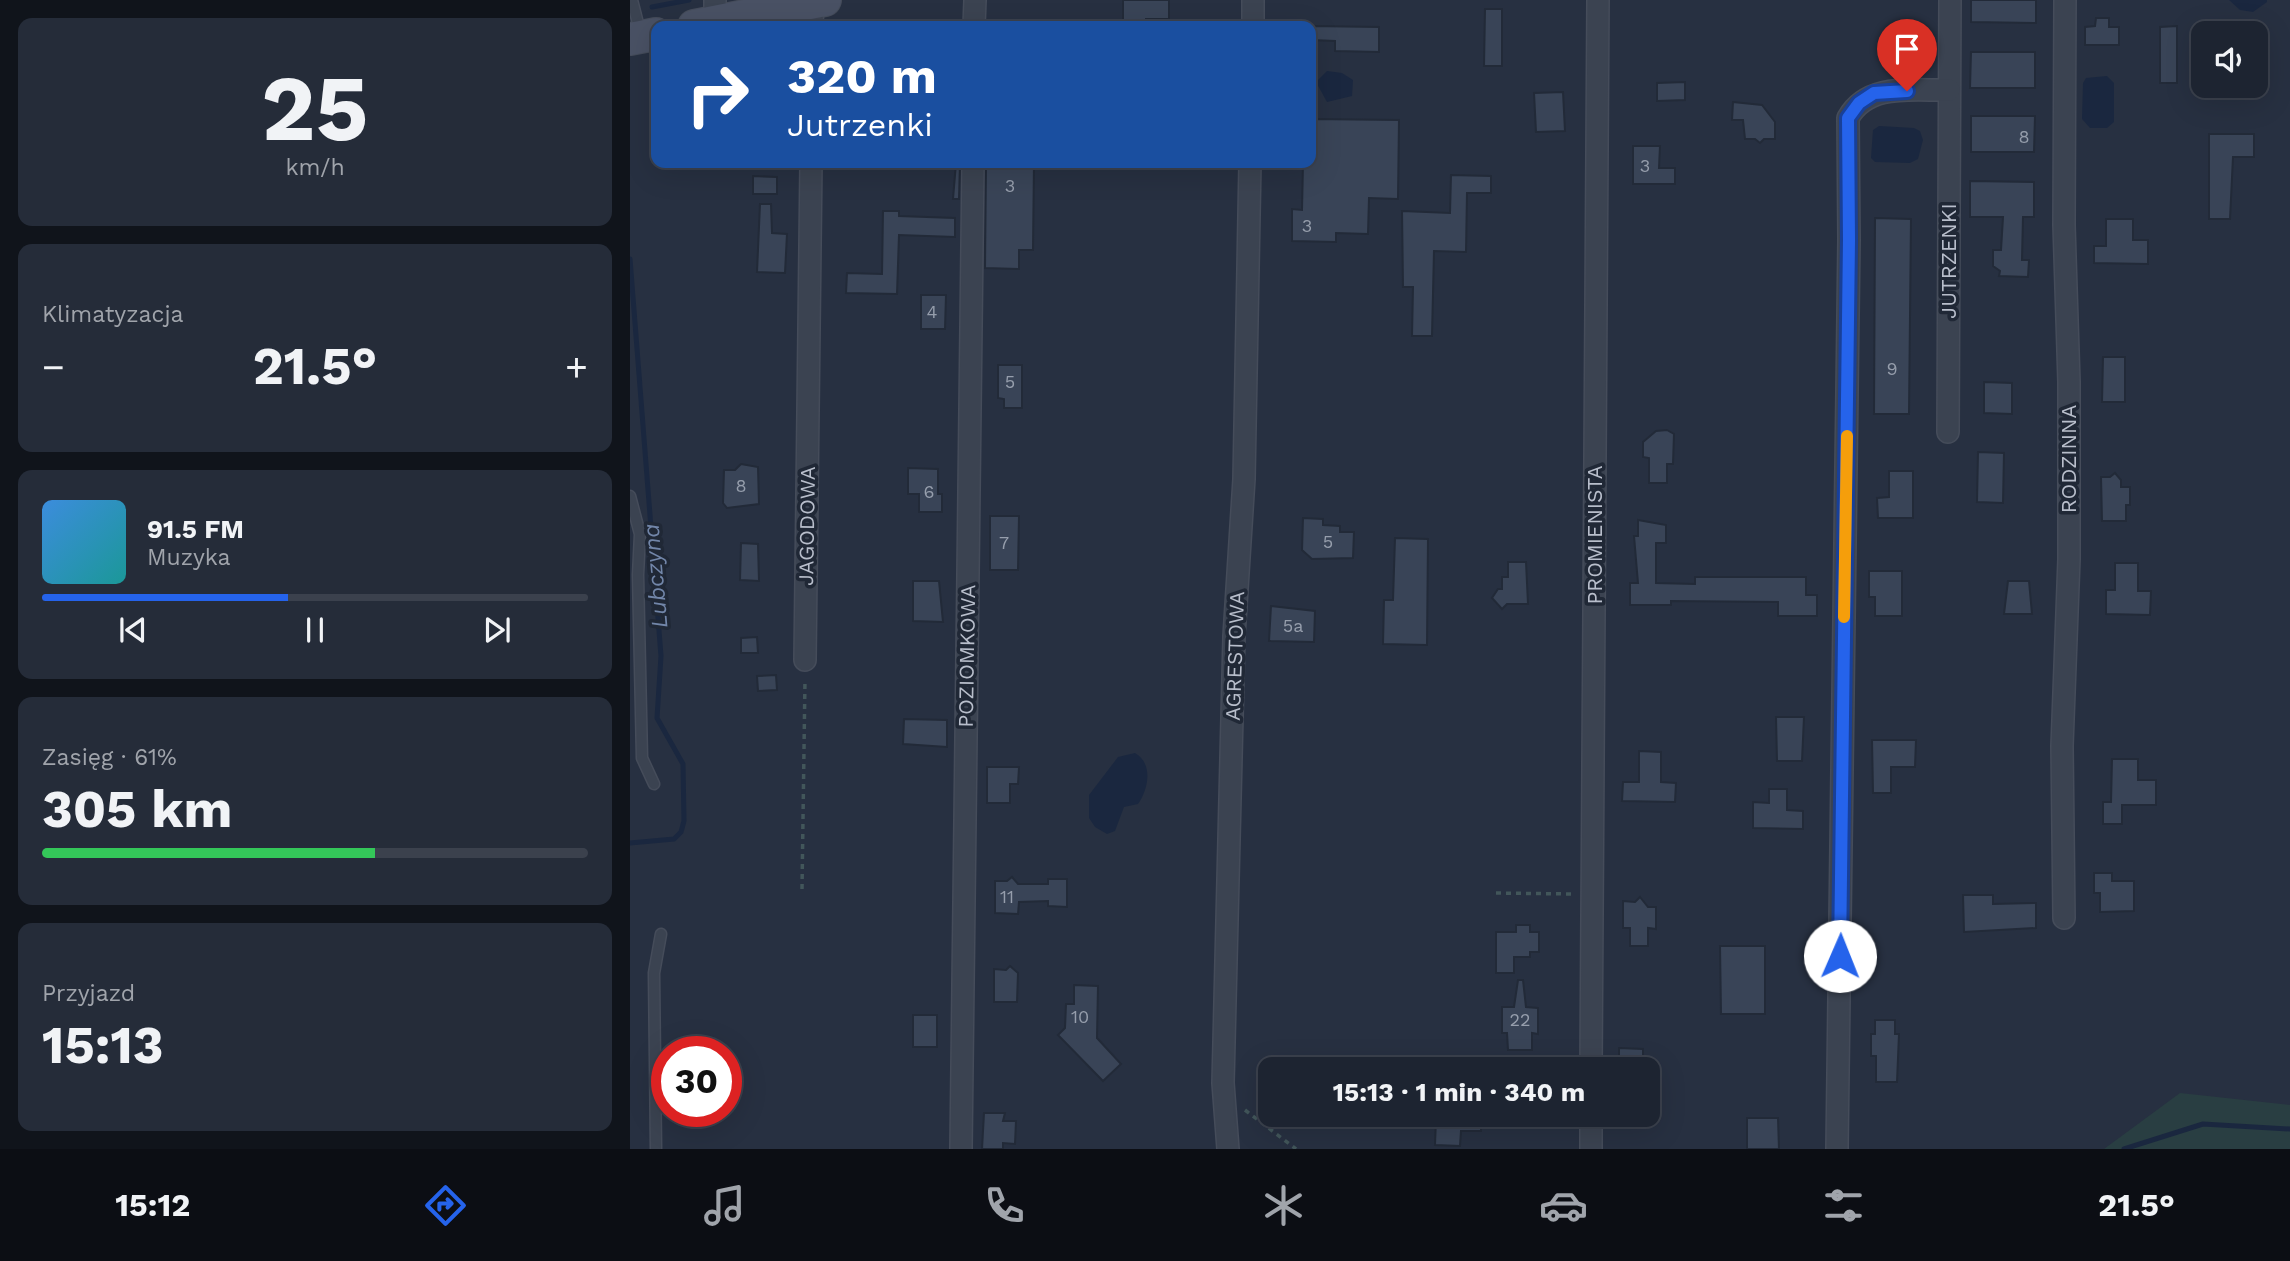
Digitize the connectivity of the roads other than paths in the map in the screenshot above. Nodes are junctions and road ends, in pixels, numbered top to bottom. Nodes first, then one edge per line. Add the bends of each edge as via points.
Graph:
1 (632, 0) edge
2 (975, 0) edge
3 (1253, 0) edge
4 (1598, 0) edge
5 (1950, 0) edge
6 (2065, 0) edge
7 (817, 10) edge
8 (708, 16) edge
9 (974, 21) edge
10 (1253, 21) edge
11 (643, 37) edge
12 (1949, 90) junction
13 (811, 168) edge
14 (973, 168) edge
15 (1250, 168) edge
16 (1948, 432) dead end
17 (630, 496) edge
18 (805, 660) road end
19 (654, 784) dead end
20 (2064, 918) dead end
21 (661, 934) dead end
22 (1591, 1057) edge
23 (1591, 1127) edge
24 (656, 1149) edge
25 (961, 1149) edge
26 (1228, 1149) edge
27 (1591, 1149) edge
28 (1837, 1149) edge

1 - 11 lane
2 - 9 street
3 - 10 street
4 - 22 street, PROMIENISTA
5 - 12 street, JUTRZENKI
6 - 20 street, RODZINNA via 2069,559 2062,746
7 - 8 street
12 - 16 street, JUTRZENKI
12 - 28 street via 1874,93 1848,118
13 - 18 street, JAGODOWA
14 - 25 street, POZIOMKOWA
15 - 26 street, AGRESTOWA via 1223,1083
17 - 19 lane via 641,547 642,758
21 - 24 lane via 654,973
23 - 27 street

